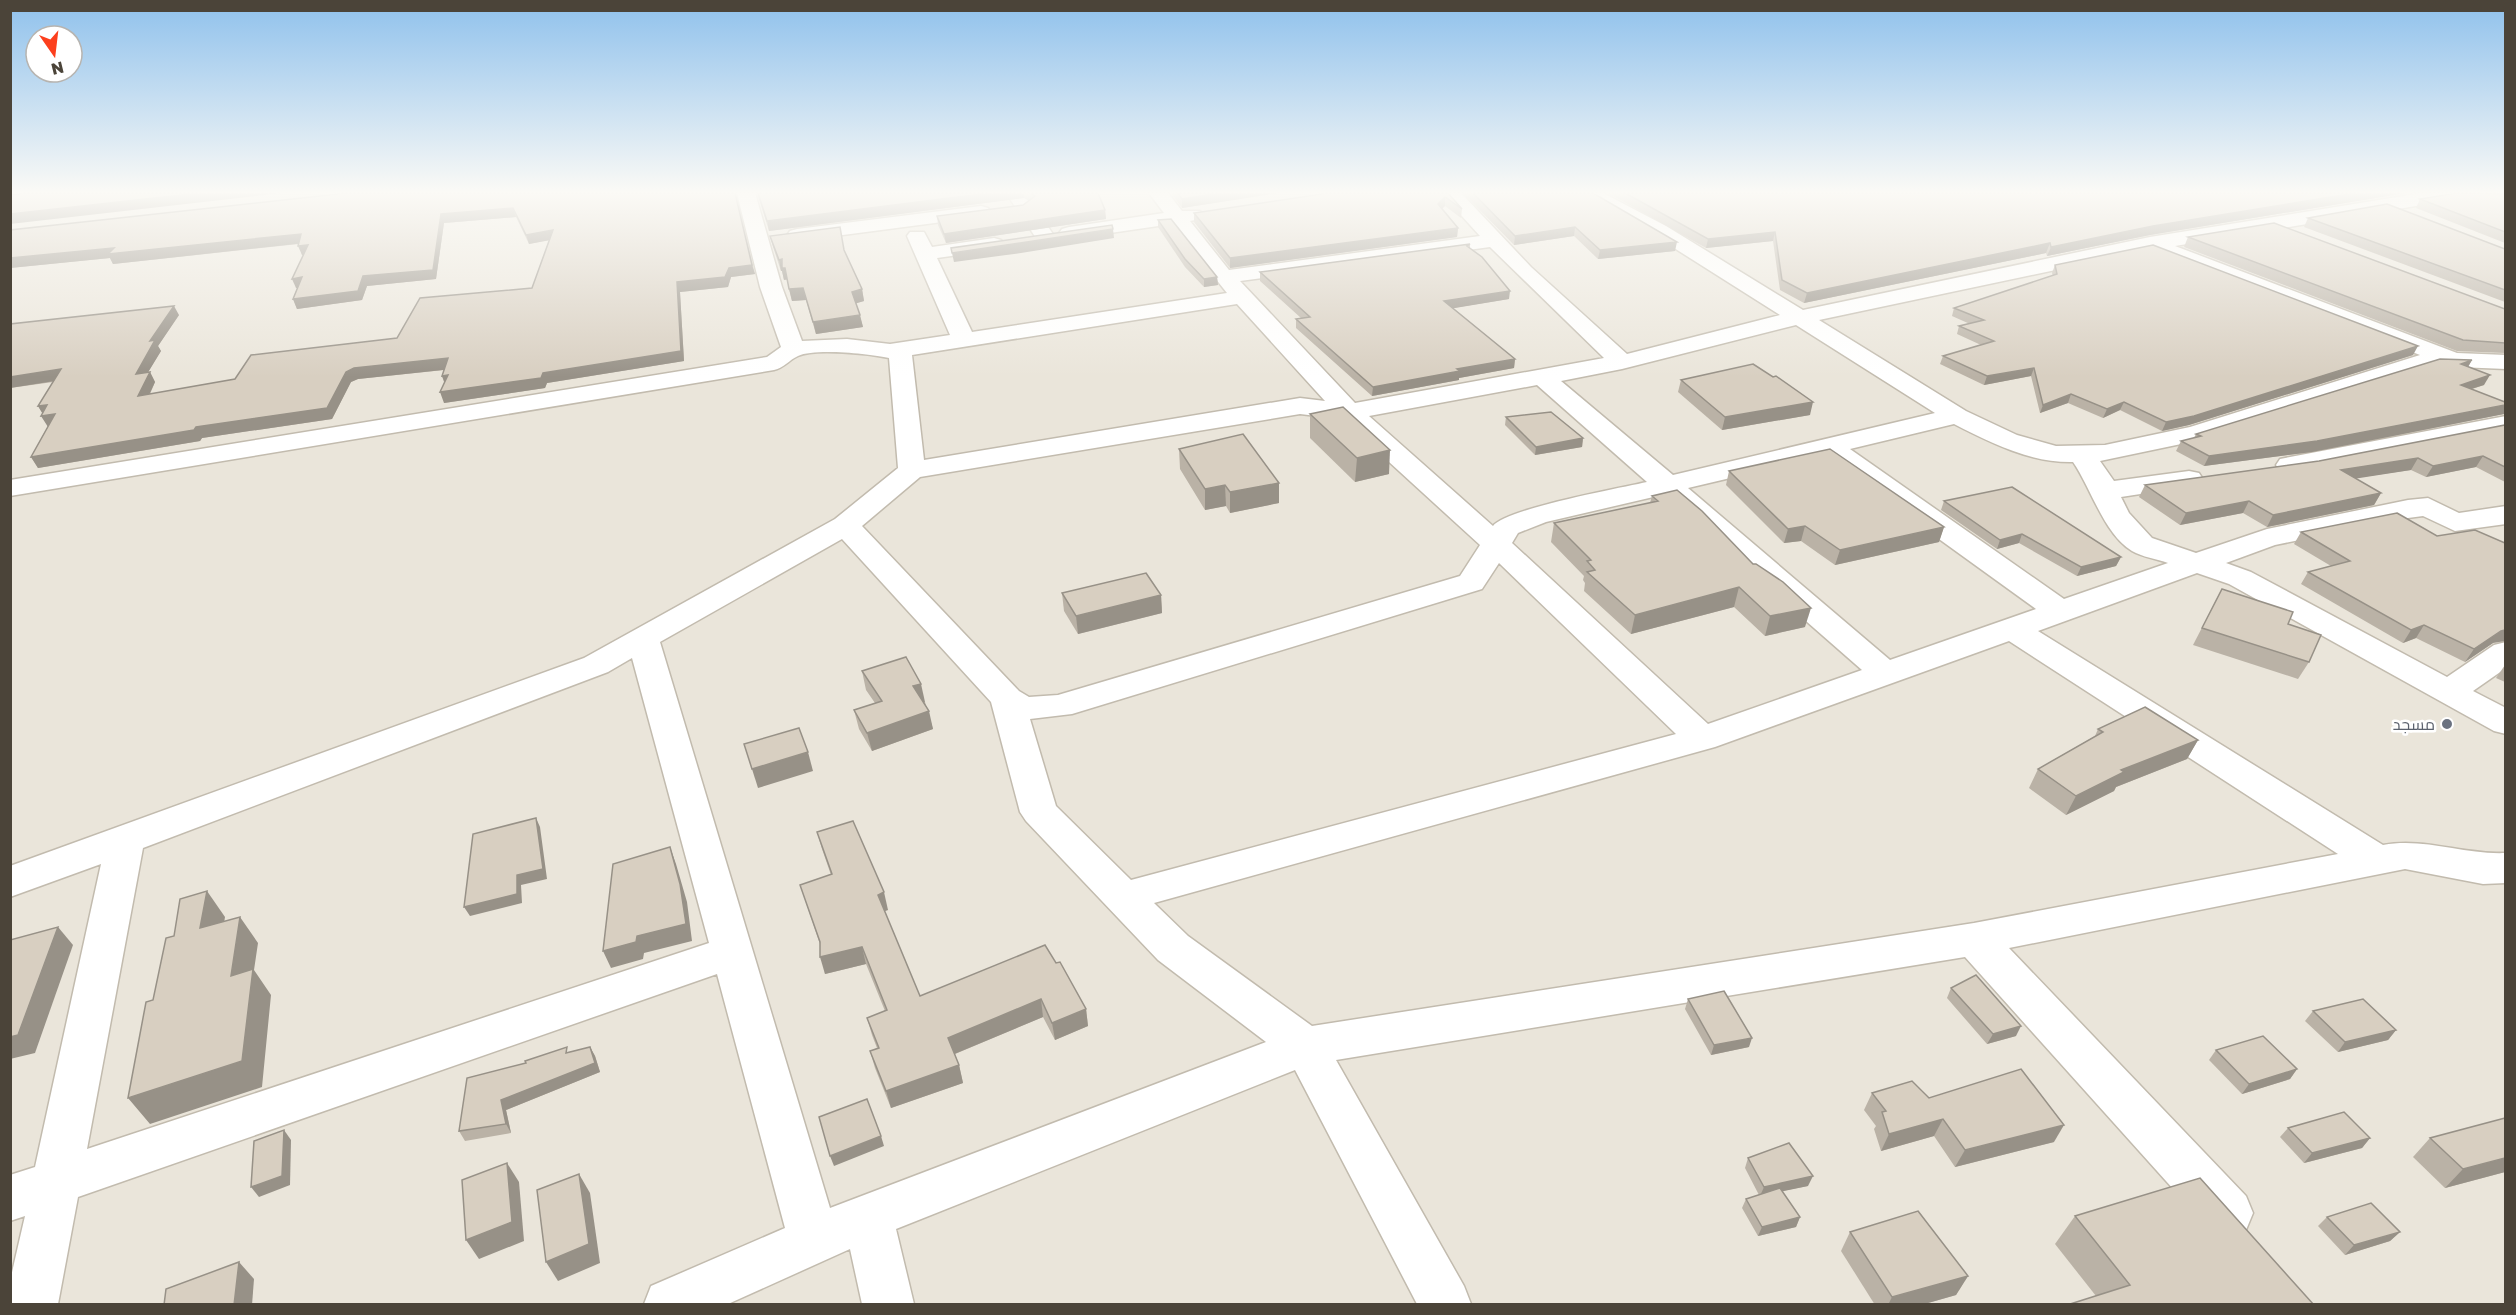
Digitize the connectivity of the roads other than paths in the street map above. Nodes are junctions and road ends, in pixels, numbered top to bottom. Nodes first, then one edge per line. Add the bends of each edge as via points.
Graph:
1 (763, 254) edge
2 (925, 254) edge
3 (1206, 254) edge
4 (1389, 254) edge
5 (1508, 254) edge
6 (1699, 254) edge
7 (2096, 254) edge
8 (2180, 254) edge
9 (1224, 277) junction
10 (1242, 297) junction
11 (1801, 317) junction
12 (964, 340) junction
13 (793, 349) junction
14 (891, 351) junction
15 (2456, 360) junction
16 (1622, 362) junction
17 (2505, 362) edge
18 (1542, 377) junction
19 (2505, 384) edge
20 (1350, 412) junction
21 (1957, 416) junction
22 (2505, 424) edge
23 (1829, 447) junction
24 (2082, 455) junction
25 (2265, 469) edge
26 (912, 470) junction
27 (2219, 475) edge
28 (1670, 485) junction
29 (10, 488) edge
30 (2104, 491) junction
31 (2505, 515) edge
32 (2455, 522) junction
33 (846, 525) junction
34 (2495, 543) edge
35 (1496, 544) junction
36 (2196, 563) junction
37 (2058, 610) junction
38 (2011, 628) junction
39 (643, 639) junction
40 (2505, 652) edge
41 (1885, 673) junction
42 (2448, 692) junction
43 (1007, 699) junction
44 (2505, 723) edge
45 (1702, 739) junction
46 (124, 840) junction
47 (2377, 860) junction
48 (2498, 874) edge
49 (10, 882) edge
50 (1123, 897) junction
51 (1974, 939) junction
52 (732, 952) junction
53 (1305, 1046) junction
54 (56, 1183) junction
55 (10, 1198) edge
56 (868, 1216) junction
57 (814, 1240) junction
58 (2256, 1244) edge
59 (32, 1305) edge
60 (670, 1305) edge
61 (888, 1305) edge
62 (1445, 1305) edge

1 - 13 street
2 - 12 street
3 - 9 street
4 - 9 street
5 - 16 street
6 - 11 street
7 - 11 street
8 - 15 street
9 - 10 street
10 - 12 street
10 - 20 street
11 - 16 street
11 - 21 street
12 - 14 street
13 - 14 street via 838,345
13 - 29 street via 774,363
14 - 26 street via 900,354
15 - 17 street
15 - 19 street
15 - 24 street via 2432,359 2196,433
16 - 18 street
18 - 20 street
18 - 28 street
20 - 26 street via 1300,406
20 - 35 street
21 - 23 street
21 - 24 street via 2008,441 2055,454
22 - 25 street
23 - 28 street
23 - 37 street
24 - 30 street
26 - 33 street
27 - 30 street
28 - 35 street via 1537,516 1507,527
28 - 41 street
30 - 36 street via 2116,516 2142,544
31 - 32 street
32 - 34 street
32 - 36 street via 2428,507 2408,509 2267,538
33 - 39 street
33 - 43 street
35 - 43 street via 1471,582 1060,706 1024,708
35 - 45 street
36 - 37 street
36 - 42 street via 2240,578
37 - 38 street
38 - 41 street
38 - 47 street
39 - 46 street via 596,665
39 - 52 street
40 - 42 street
41 - 45 street
42 - 44 street
43 - 50 street via 1039,812
45 - 50 street
46 - 49 street
46 - 54 street
47 - 48 street via 2405,855
47 - 51 street
50 - 53 street via 1173,948
51 - 53 street
51 - 58 street
52 - 54 street
52 - 57 street
53 - 56 street
53 - 62 street
54 - 55 street
54 - 59 street
56 - 57 street
56 - 61 street
57 - 60 street

